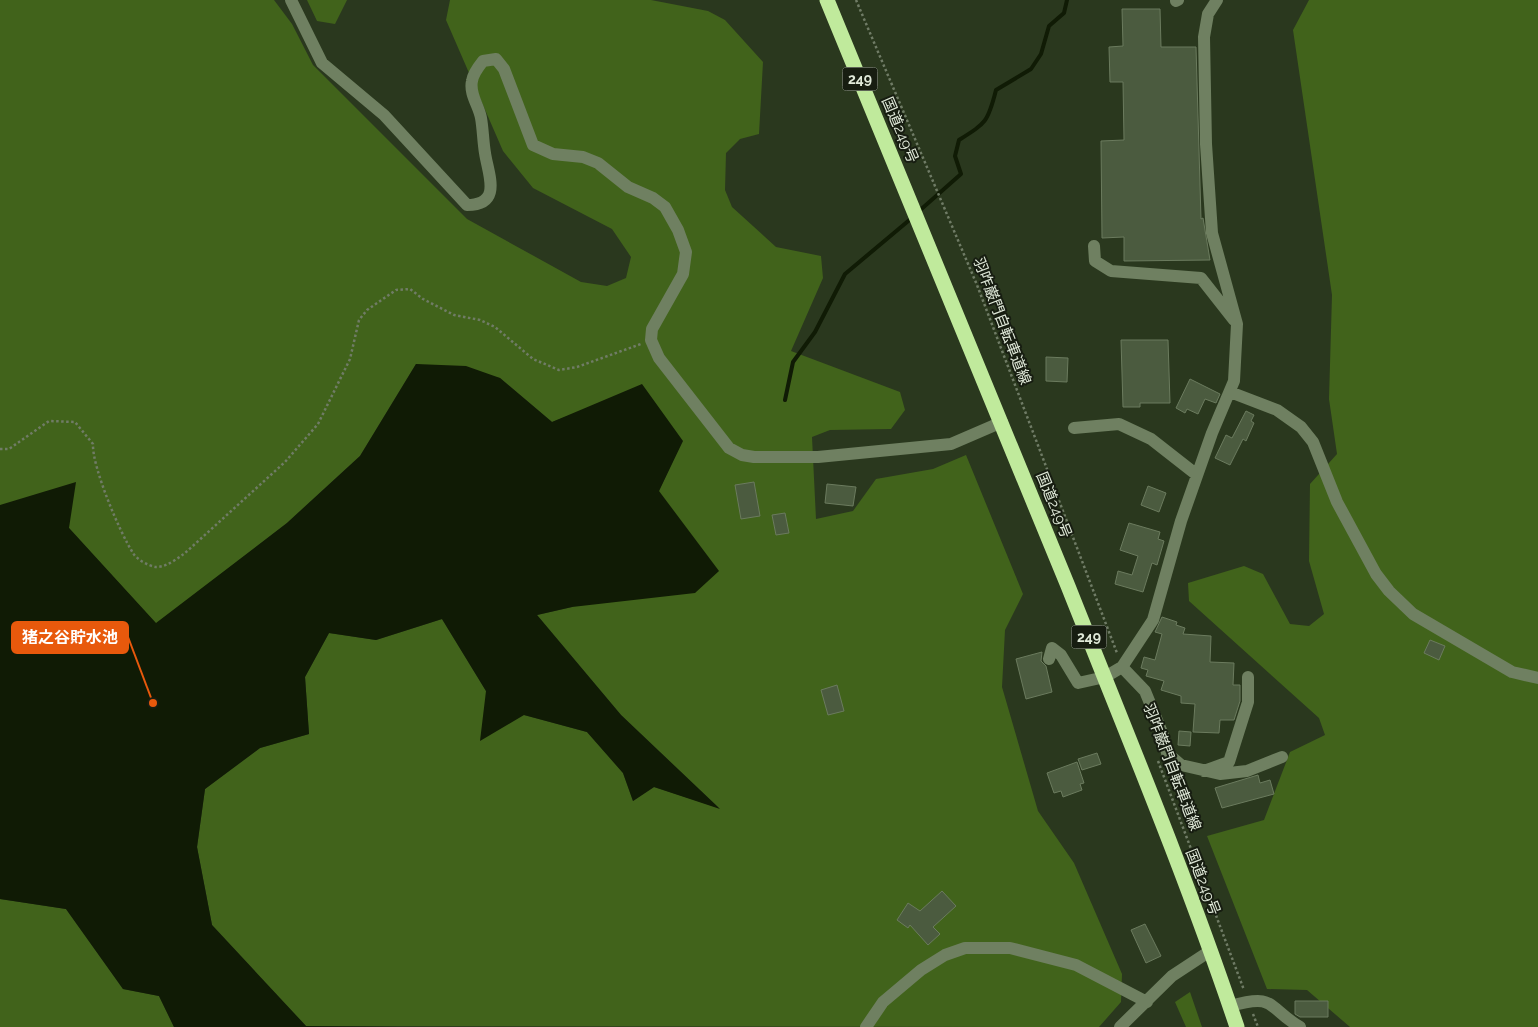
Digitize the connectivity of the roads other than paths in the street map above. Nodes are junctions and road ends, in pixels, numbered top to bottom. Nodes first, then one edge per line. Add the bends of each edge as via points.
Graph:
1 (291, 0) edge
2 (827, 0) edge
3 (1217, 0) edge
4 (1094, 246) dead end
5 (1237, 324) junction
6 (1230, 392) junction
7 (1002, 422) junction
8 (1074, 428) dead end
9 (1197, 475) junction
10 (1049, 660) dead end
11 (1122, 667) junction
12 (1105, 676) junction
13 (1248, 677) dead end
14 (1538, 678) edge
15 (1282, 757) dead end
16 (1204, 770) junction
17 (1210, 950) junction
18 (1147, 1002) junction
19 (1230, 1006) junction
20 (866, 1027) edge
21 (1120, 1027) edge
22 (1237, 1027) edge
23 (1300, 1027) edge

1 - 7 street via 322,63 384,114 467,205 485,201 490,193 491,175 472,81 483,61 496,59 504,70 533,145 553,154 583,157 598,163 628,187 665,207 686,252 683,274 652,329 651,340 659,358 729,448 754,458 818,458 951,444
2 - 7 highway, 国道249号 / 249
3 - 5 street via 1208,14 1204,37 1206,144 1212,233
4 - 5 street via 1095,261 1111,271 1201,278
5 - 6 street via 1236,365
6 - 9 street
6 - 14 street via 1277,410 1301,427 1313,442 1337,502 1376,574 1413,614 1512,672
7 - 12 highway, 国道249号 / 249
8 - 9 street via 1118,424 1151,439
9 - 11 street via 1153,620
10 - 12 street via 1052,648 1061,655 1078,683
11 - 12 street
11 - 16 street via 1145,691 1167,753 1181,764
12 - 17 highway, 国道249号 / 249
13 - 16 street via 1248,702 1229,762
15 - 16 street via 1247,771 1220,774
17 - 18 street via 1172,976
17 - 19 highway, 国道249号 / 249
18 - 20 street via 1076,965 1010,948 966,948 945,955 921,970 883,1002
18 - 21 street
19 - 22 highway, 国道249号 / 249
19 - 23 street via 1248,1001 1268,1001

